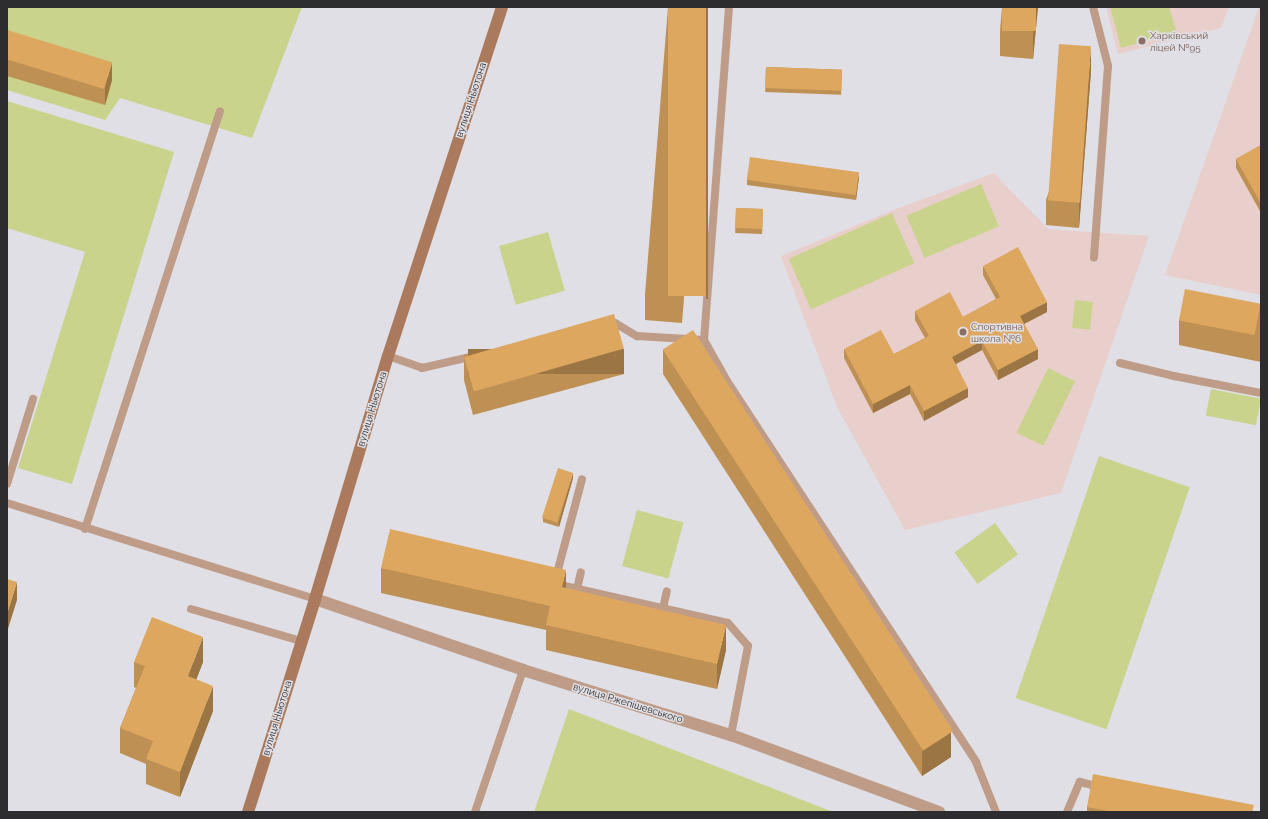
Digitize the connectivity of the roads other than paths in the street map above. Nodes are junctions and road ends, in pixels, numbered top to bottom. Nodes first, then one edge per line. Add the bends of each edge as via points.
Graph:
1 (502, 7) edge
2 (729, 7) edge
3 (1092, 7) edge
4 (220, 111) dead end
5 (1094, 257) dead end
6 (599, 327) edge
7 (704, 340) junction
8 (484, 354) edge
9 (388, 356) junction
10 (1120, 362) dead end
11 (1261, 393) edge
12 (33, 399) dead end
13 (582, 479) dead end
14 (7, 484) edge
15 (7, 503) edge
16 (85, 528) junction
17 (581, 572) dead end
18 (577, 589) junction
19 (667, 591) dead end
20 (316, 599) junction
21 (663, 608) junction
22 (191, 609) dead end
23 (301, 642) junction
24 (523, 670) junction
25 (731, 736) junction
26 (1111, 789) edge
27 (248, 812) edge
28 (475, 812) edge
29 (939, 812) edge
30 (996, 812) edge
31 (1067, 812) edge

1 - 9 street, вулиця Ньютона
2 - 7 lane
3 - 5 lane via 1108,66
4 - 16 lane
6 - 7 lane via 615,324 637,336
7 - 30 lane via 727,381 976,762
8 - 9 lane via 422,368
9 - 20 street, вулиця Ньютона
10 - 11 lane via 1174,376
12 - 14 lane
13 - 18 lane via 550,583
15 - 16 lane
16 - 20 lane
17 - 18 lane
18 - 21 lane
19 - 21 lane
20 - 23 street, вулиця Ньютона
20 - 24 street, вулиця Ржепішевського
21 - 25 lane via 728,623 748,646
22 - 23 lane
23 - 27 street, вулиця Ньютона
24 - 25 street, вулиця Ржепішевського
24 - 28 lane
25 - 29 street, вулиця Ржепішевського
26 - 31 lane via 1080,782

